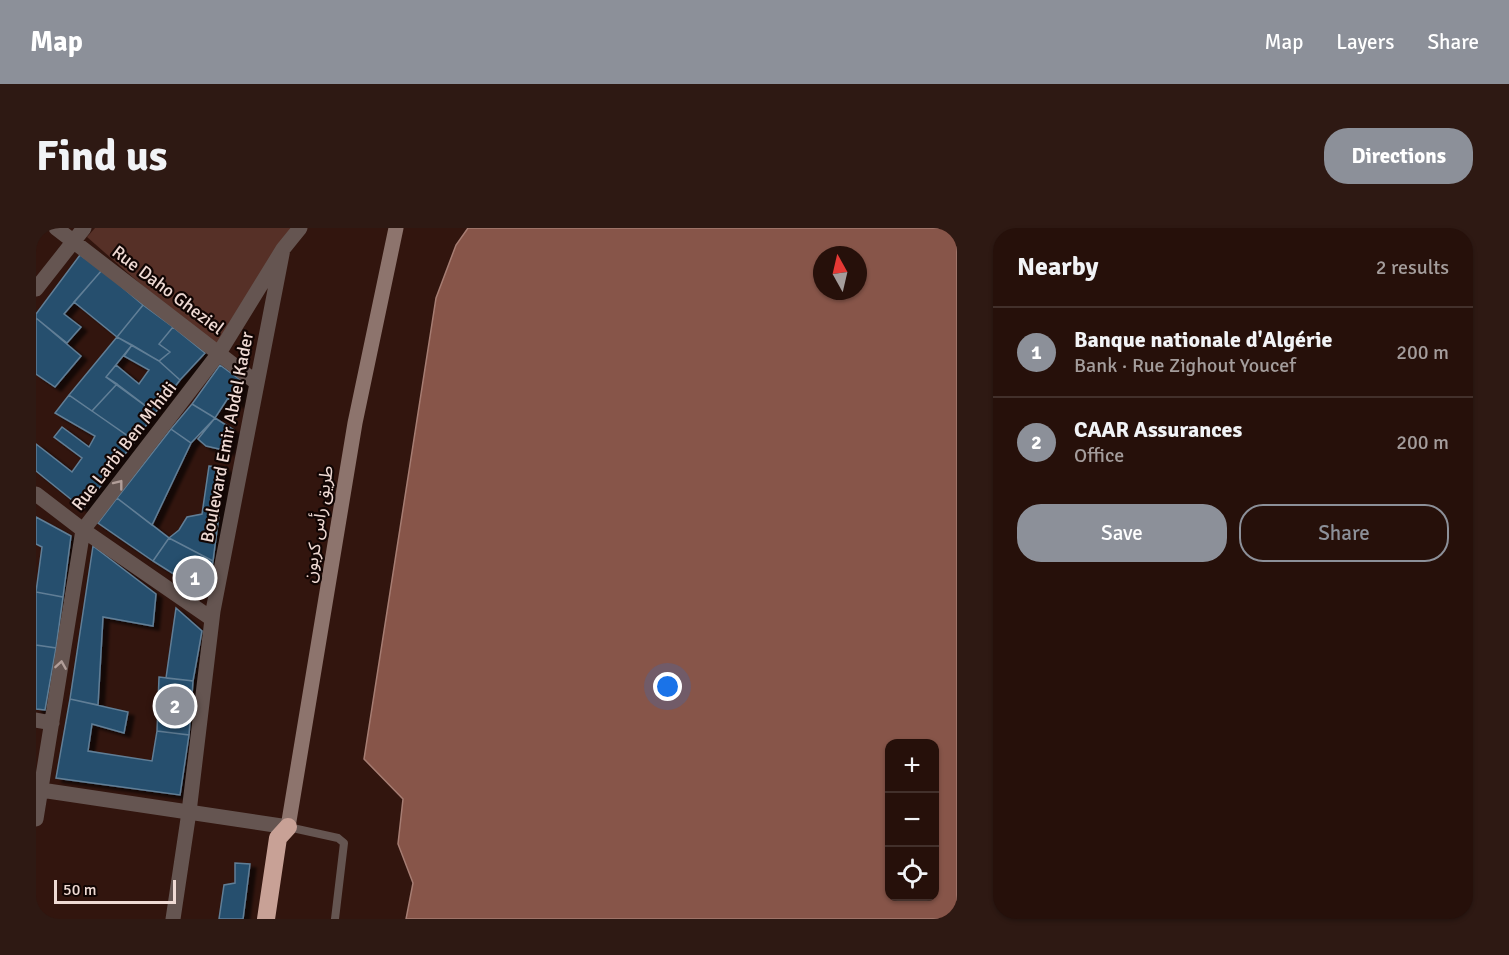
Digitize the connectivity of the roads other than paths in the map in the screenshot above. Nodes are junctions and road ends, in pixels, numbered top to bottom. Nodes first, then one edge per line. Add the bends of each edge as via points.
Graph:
1 (56, 228) edge
2 (84, 228) edge
3 (300, 228) edge
4 (396, 228) edge
5 (73, 242) junction
6 (283, 249) junction
7 (36, 289) edge
8 (219, 353) junction
9 (257, 383) junction
10 (36, 494) edge
11 (83, 530) junction
12 (212, 619) junction
13 (36, 720) edge
14 (52, 723) junction
15 (41, 790) junction
16 (189, 812) junction
17 (36, 819) edge
18 (288, 827) junction
19 (173, 919) edge
20 (266, 919) edge
21 (277, 919) edge
22 (335, 919) edge

1 - 5 street, Rue Daho Gheziel
2 - 5 street
3 - 6 street, Rue Larbi Ben M'hidi
4 - 18 main road, طريق رأس كربون via 355,423
5 - 7 street
5 - 8 street, Rue Daho Gheziel
6 - 8 street, Rue Larbi Ben M'hidi
6 - 9 street, Boulevard Emir Abdel Kader
8 - 9 street, Rue Daho Gheziel
11 -> 8 street, Rue Larbi Ben M'hidi
9 - 12 street, Boulevard Emir Abdel Kader
10 - 11 street
11 - 12 street
14 -> 11 street, Rue Larbi Ben M'hidi
12 - 16 street, Boulevard Emir Abdel Kader
13 - 14 street
14 - 15 street, Rue Larbi Ben M'hidi
15 - 16 street
15 - 17 street, Rue Larbi Ben M'hidi
16 - 18 street
16 - 19 street, Boulevard Emir Abdel Kader
18 - 20 highway via 278,838
18 - 21 highway
18 - 22 lane via 338,838 344,843

